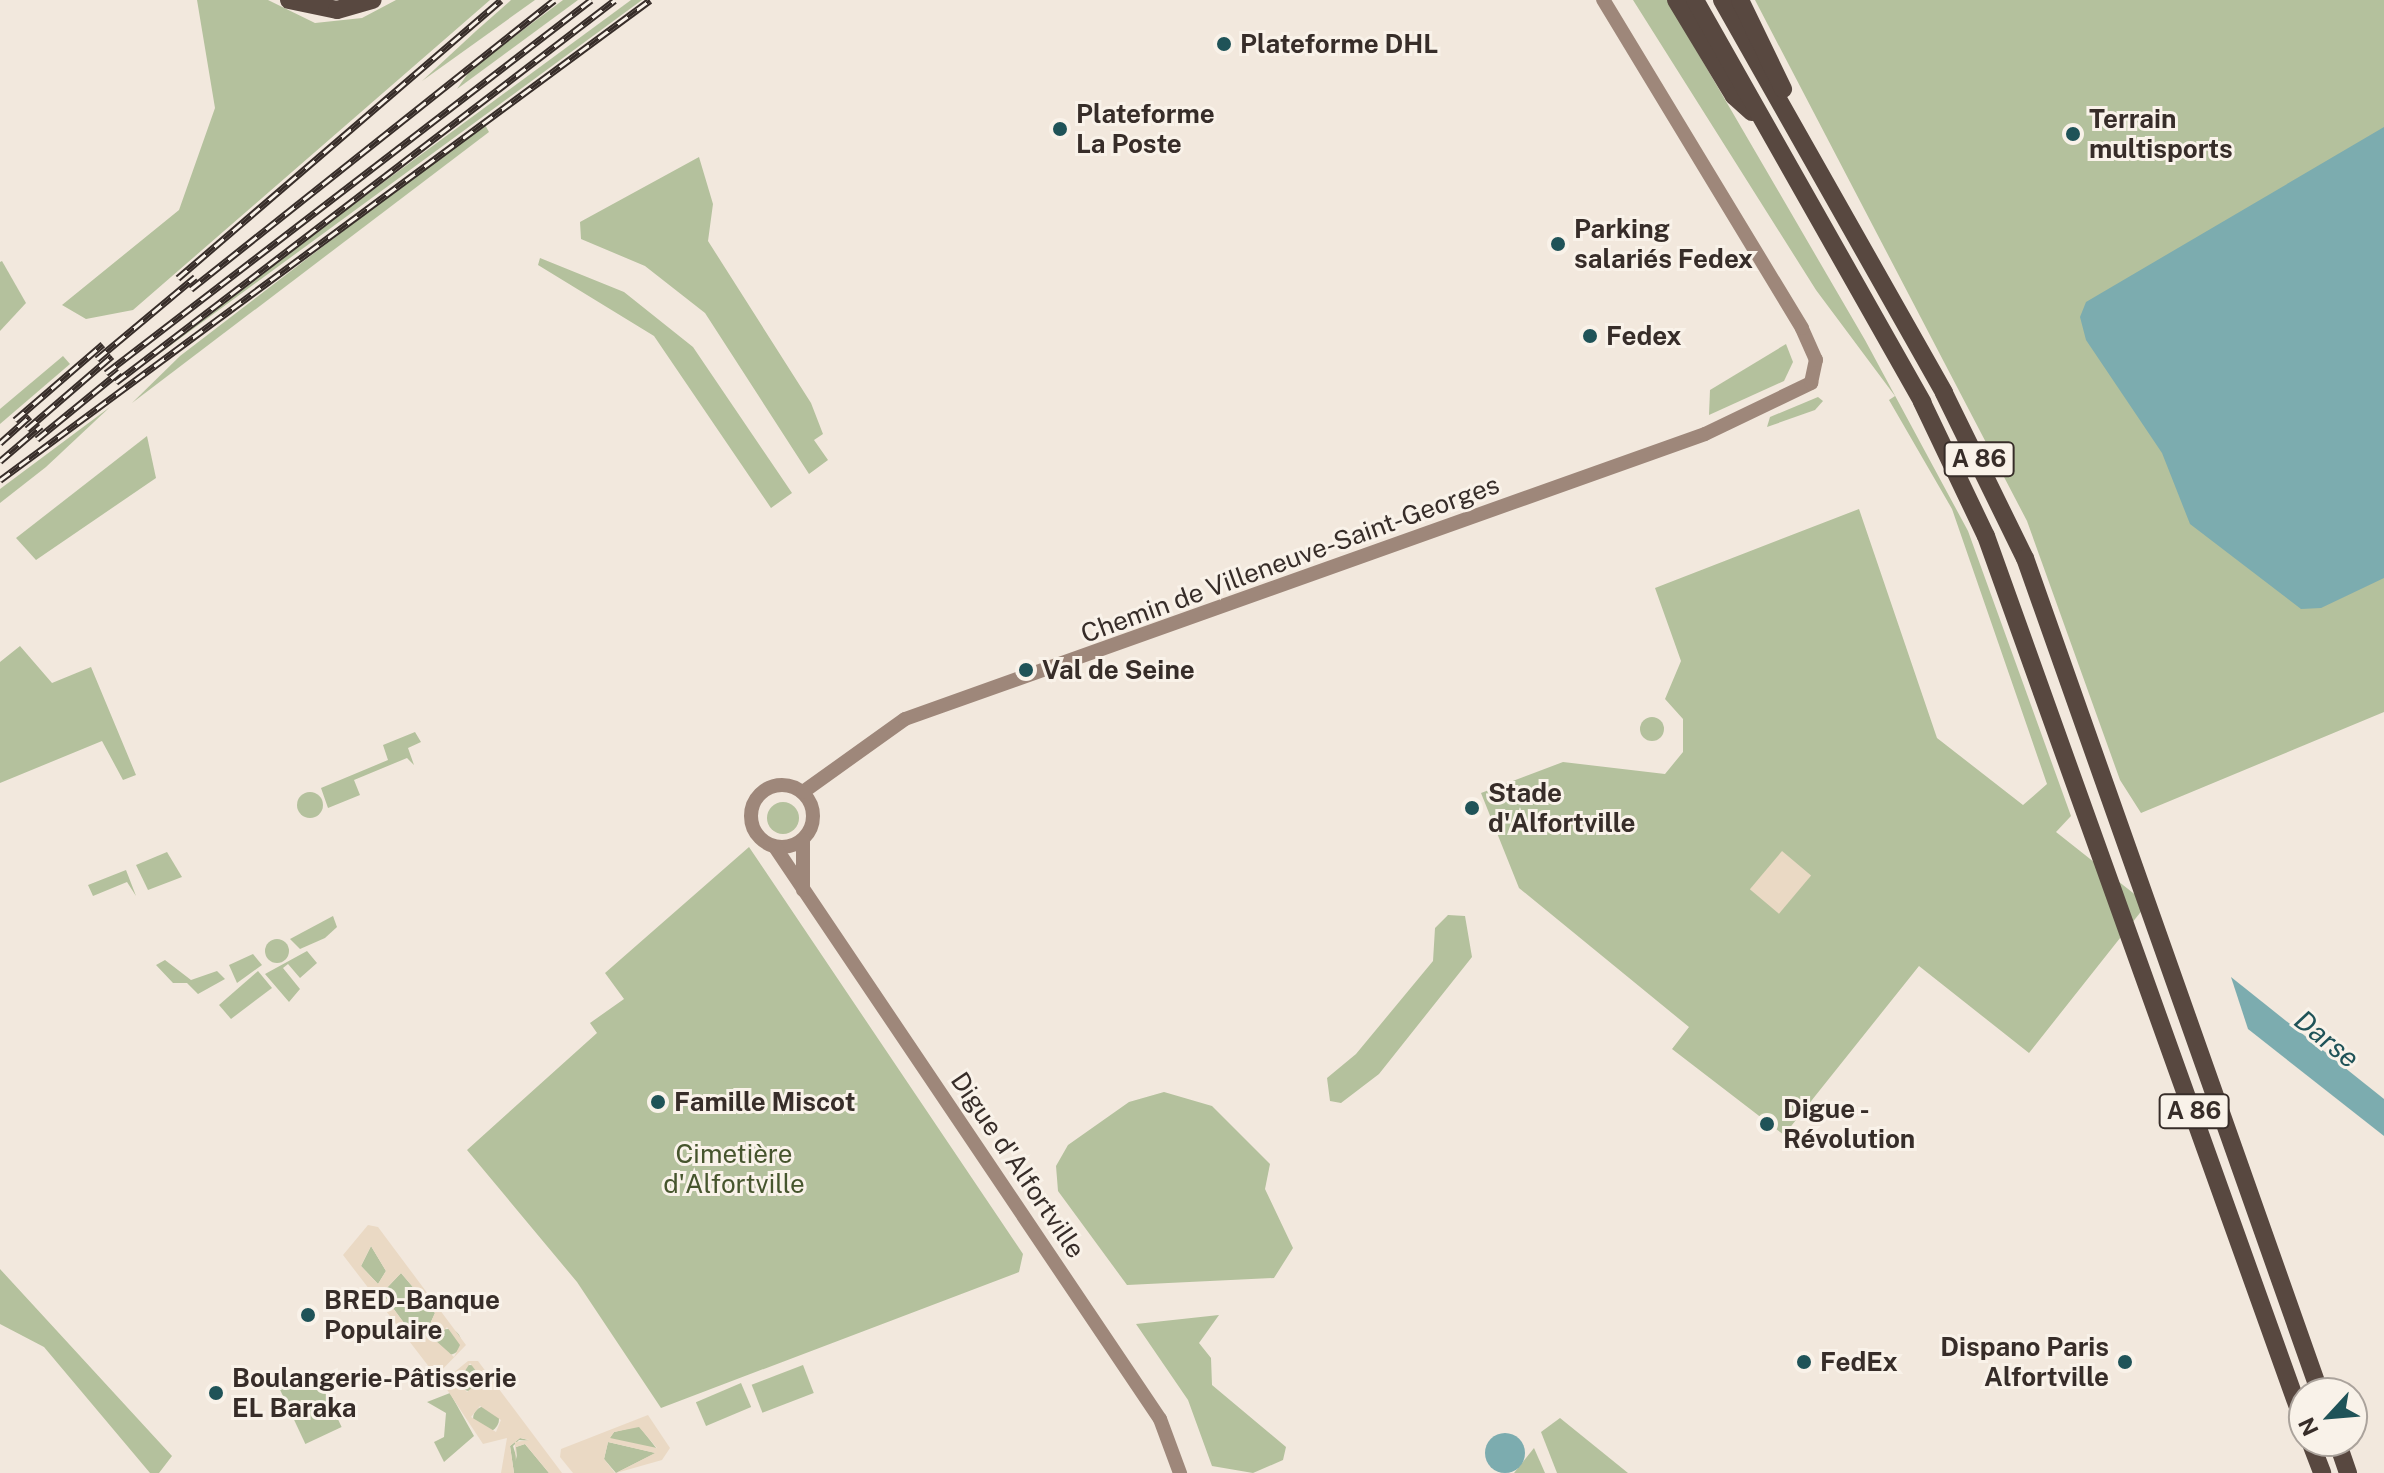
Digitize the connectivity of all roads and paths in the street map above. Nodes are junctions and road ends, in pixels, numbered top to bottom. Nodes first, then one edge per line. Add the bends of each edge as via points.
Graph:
1 (289, 0) edge
2 (373, 0) edge
3 (1603, 0) edge
4 (1676, 0) edge
5 (1695, 0) edge
6 (1722, 0) edge
7 (1740, 0) edge
8 (1785, 108) junction
9 (1763, 121) junction
10 (803, 792) junction
11 (803, 840) junction
12 (775, 847) junction
13 (803, 890) junction
14 (2314, 1377) edge
15 (2288, 1378) edge
16 (1180, 1473) edge

1 - 2 highway via 337,10
3 - 10 street, Chemin de Villeneuve-Saint-Georges via 1802,328 1817,369 1805,388 1705,434 1402,546 905,719
4 - 9 highway via 1734,96
5 - 9 highway, A 86
6 - 8 highway, A 86
7 - 8 highway via 1781,78
8 - 14 highway, A 86 via 1987,476 2125,833
9 - 15 highway, A 86 via 1961,481 2084,797
10 - 11 street via 814,816
10 - 12 street via 777,785 753,804 752,826
11 - 12 street
11 - 13 street
12 - 13 street, Digue d'Alfortville
13 - 16 street, Digue d'Alfortville via 1160,1419

